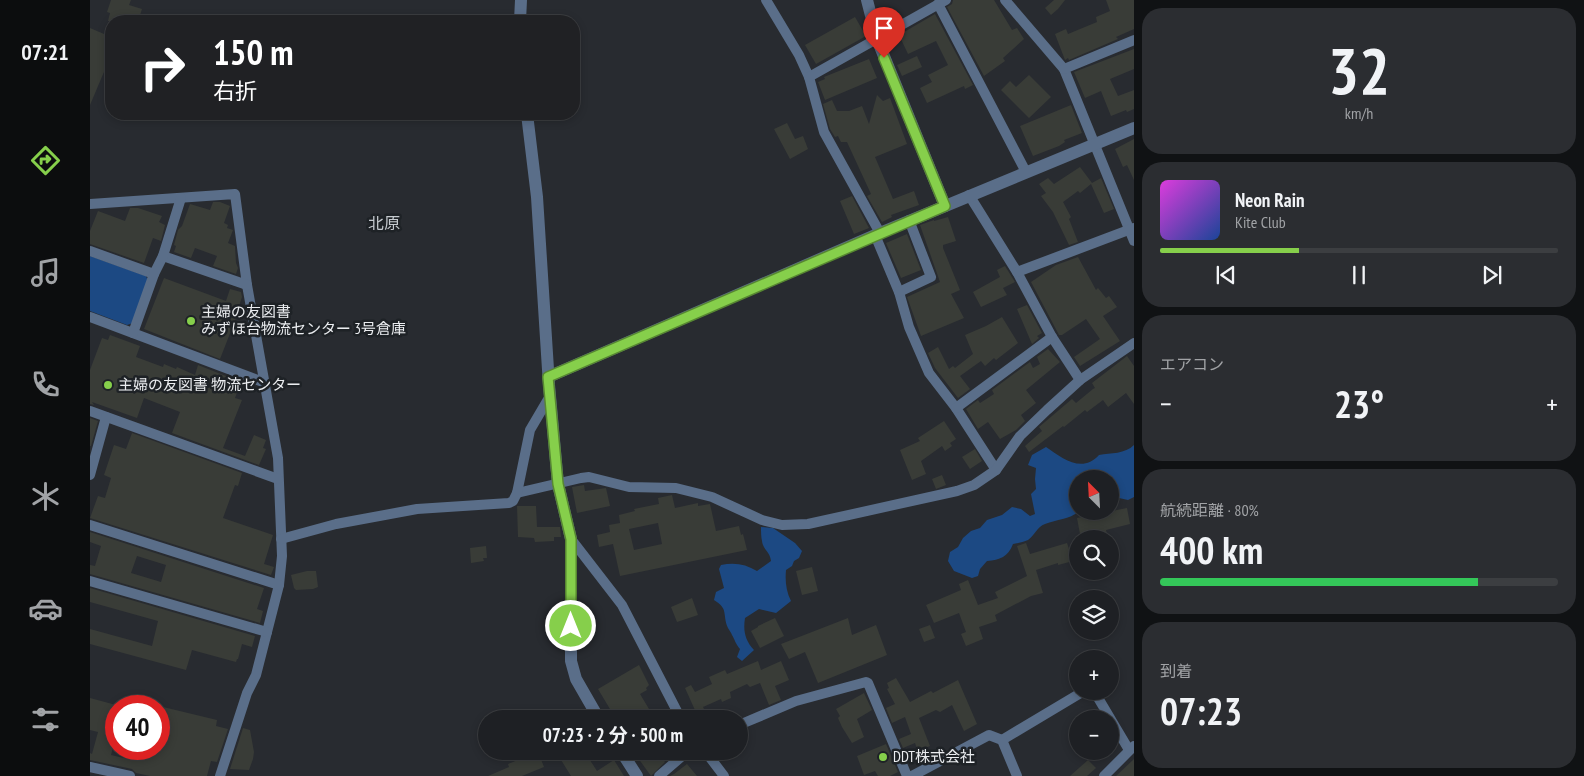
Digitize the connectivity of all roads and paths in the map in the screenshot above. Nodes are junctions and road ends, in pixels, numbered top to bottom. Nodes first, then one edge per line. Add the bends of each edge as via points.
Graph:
1 (521, 0) edge
2 (766, 0) edge
3 (867, 0) edge
4 (1005, 0) edge
5 (942, 2) edge
6 (520, 15) edge
7 (877, 39) junction
8 (1134, 40) edge
9 (1064, 69) junction
10 (809, 77) junction
11 (528, 120) edge
12 (1134, 128) edge
13 (1095, 144) junction
14 (1026, 172) junction
15 (969, 195) junction
16 (181, 198) junction
17 (90, 204) edge
18 (945, 206) junction
19 (909, 220) junction
20 (1132, 229) edge
21 (878, 234) junction
22 (1134, 241) edge
23 (90, 250) edge
24 (163, 256) junction
25 (1017, 272) junction
26 (154, 274) junction
27 (247, 285) junction
28 (899, 292) junction
29 (90, 317) edge
30 (133, 334) junction
31 (1052, 336) junction
32 (1134, 343) edge
33 (548, 377) junction
34 (1080, 380) junction
35 (263, 382) junction
36 (550, 396) junction
37 (956, 408) junction
38 (90, 410) edge
39 (106, 417) junction
40 (996, 470) junction
41 (90, 476) edge
42 (278, 480) junction
43 (558, 484) junction
44 (516, 494) junction
45 (90, 525) edge
46 (282, 539) junction
47 (571, 539) junction
48 (90, 581) edge
49 (279, 585) junction
50 (267, 632) junction
51 (1069, 700) edge
52 (1100, 700) edge
53 (594, 710) edge
54 (676, 710) edge
55 (748, 722) edge
56 (1002, 740) junction
57 (1131, 748) edge
58 (626, 760) edge
59 (678, 760) edge
60 (712, 760) edge
61 (90, 767) edge
62 (130, 776) edge
63 (220, 776) edge
64 (638, 776) edge
65 (659, 776) edge
66 (724, 776) edge
67 (907, 776) edge
68 (912, 776) edge
69 (1017, 776) edge
70 (1104, 776) edge

1 - 6 street
2 - 10 street
3 - 7 street
4 - 9 street
5 - 7 street
5 - 14 street
7 - 10 street
7 - 18 street
8 - 9 street
9 - 13 street
10 - 21 street via 824,132
11 - 33 street via 537,197
12 - 13 street
13 - 14 street
13 - 20 street
14 - 15 street
15 - 18 street
15 - 25 street
16 - 17 street
16 - 24 street
16 - 27 street via 235,194
18 - 19 street
19 - 21 street
19 - 28 street via 931,277
20 - 22 street
20 - 25 street
21 - 28 street
21 - 33 street
23 - 26 street
24 - 26 street
24 - 27 street
25 - 31 street
26 - 30 street
27 - 35 street
28 - 37 street via 909,327 929,373
29 - 30 street
30 - 35 street
31 - 34 street
31 - 37 street
32 - 34 street
33 - 36 street
34 - 40 street via 1020,436
35 - 42 street via 278,458
36 - 43 street
36 - 44 street via 530,430
37 - 40 street
38 - 39 street
39 - 41 street
39 - 42 street
40 - 43 street via 974,485 957,491 808,524 782,525 762,520 712,497 676,488 629,487 589,478
42 - 46 street
43 - 44 street
43 - 47 street
44 - 46 street via 509,503 409,510 336,524
45 - 49 street
46 - 49 street
47 - 53 street via 571,661 576,680
47 - 54 street via 622,605
48 - 50 street
49 - 50 street
50 - 63 street via 256,675
51 - 56 street
52 - 57 street
55 - 67 street via 796,701 866,682
56 - 68 street via 989,735
56 - 69 street
57 - 70 street
58 - 64 street
59 - 65 street
60 - 66 street
61 - 62 street

